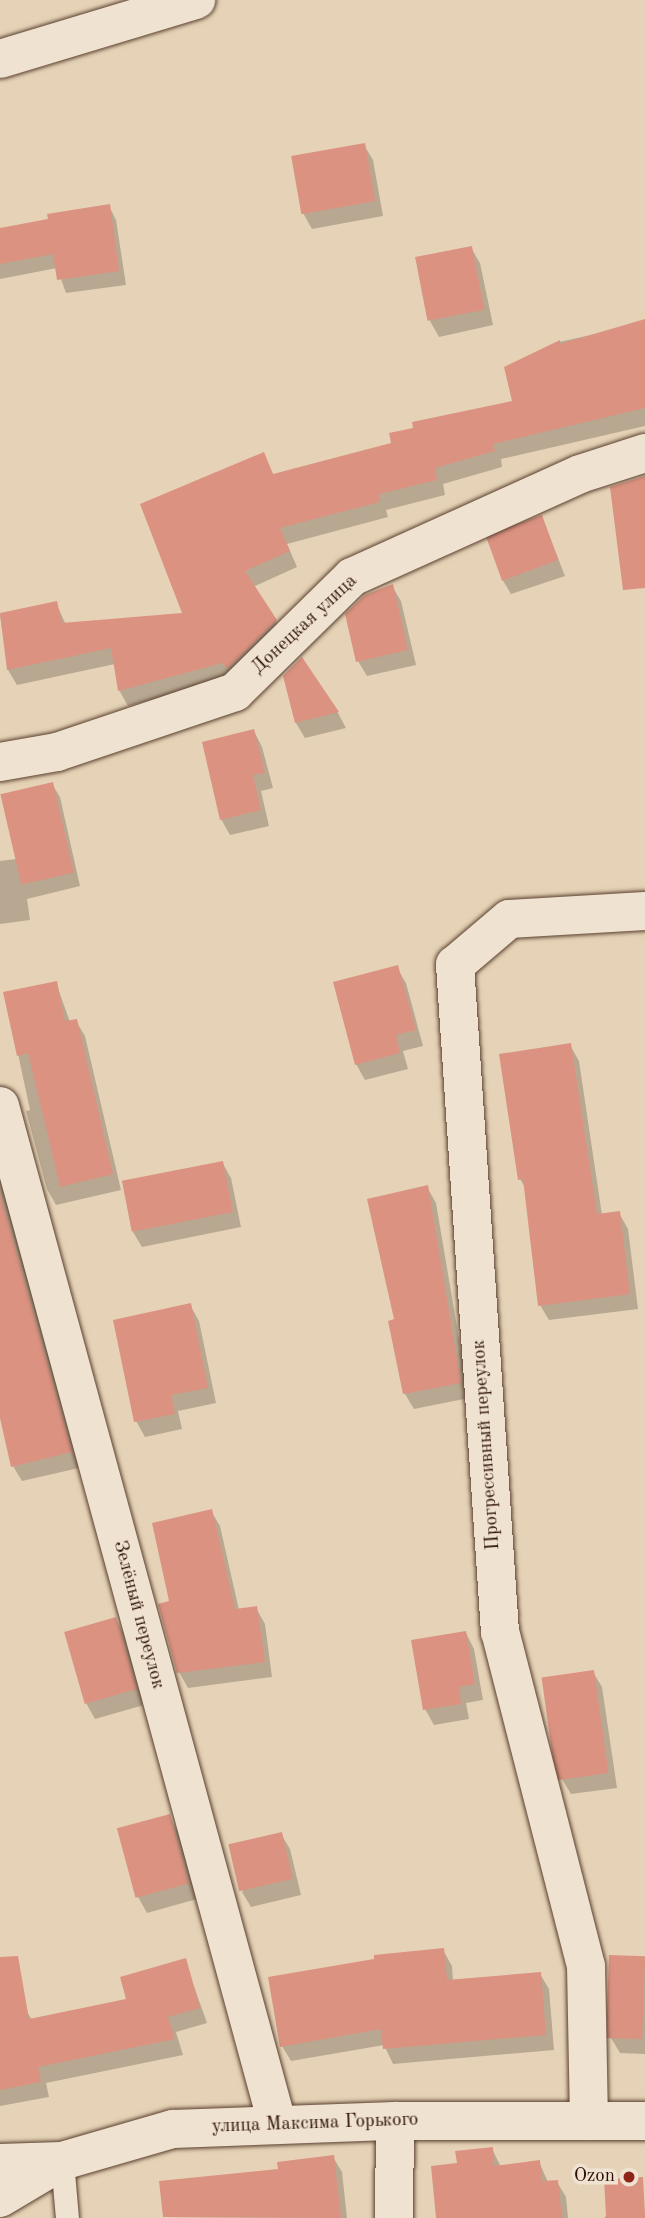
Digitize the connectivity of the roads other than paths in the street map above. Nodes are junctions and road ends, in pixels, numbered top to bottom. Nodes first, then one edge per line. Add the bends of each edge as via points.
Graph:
1 (197, 0) edge
2 (0, 59) edge
3 (645, 453) edge
4 (0, 762) edge
5 (645, 911) edge
6 (0, 1106) edge
7 (396, 2121) junction
8 (589, 2121) junction
9 (645, 2121) edge
10 (277, 2123) junction
11 (62, 2161) junction
12 (0, 2163) edge
13 (0, 2198) edge
14 (67, 2218) edge
15 (394, 2218) edge

1 - 2 street
3 - 4 street, Донецкая улица via 580,474 352,577 235,692 57,752
5 - 8 street, Прогрессивный переулок via 509,919 455,965 500,1632 586,1966
6 - 10 street, Зелёный переулок
7 - 8 street, улица Максима Горького
7 - 10 street, улица Максима Горького
7 - 15 street
8 - 9 street, улица Максима Горького
10 - 11 street, улица Максима Горького via 173,2129
11 - 12 street
11 - 13 street, улица Максима Горького
11 - 14 lane

